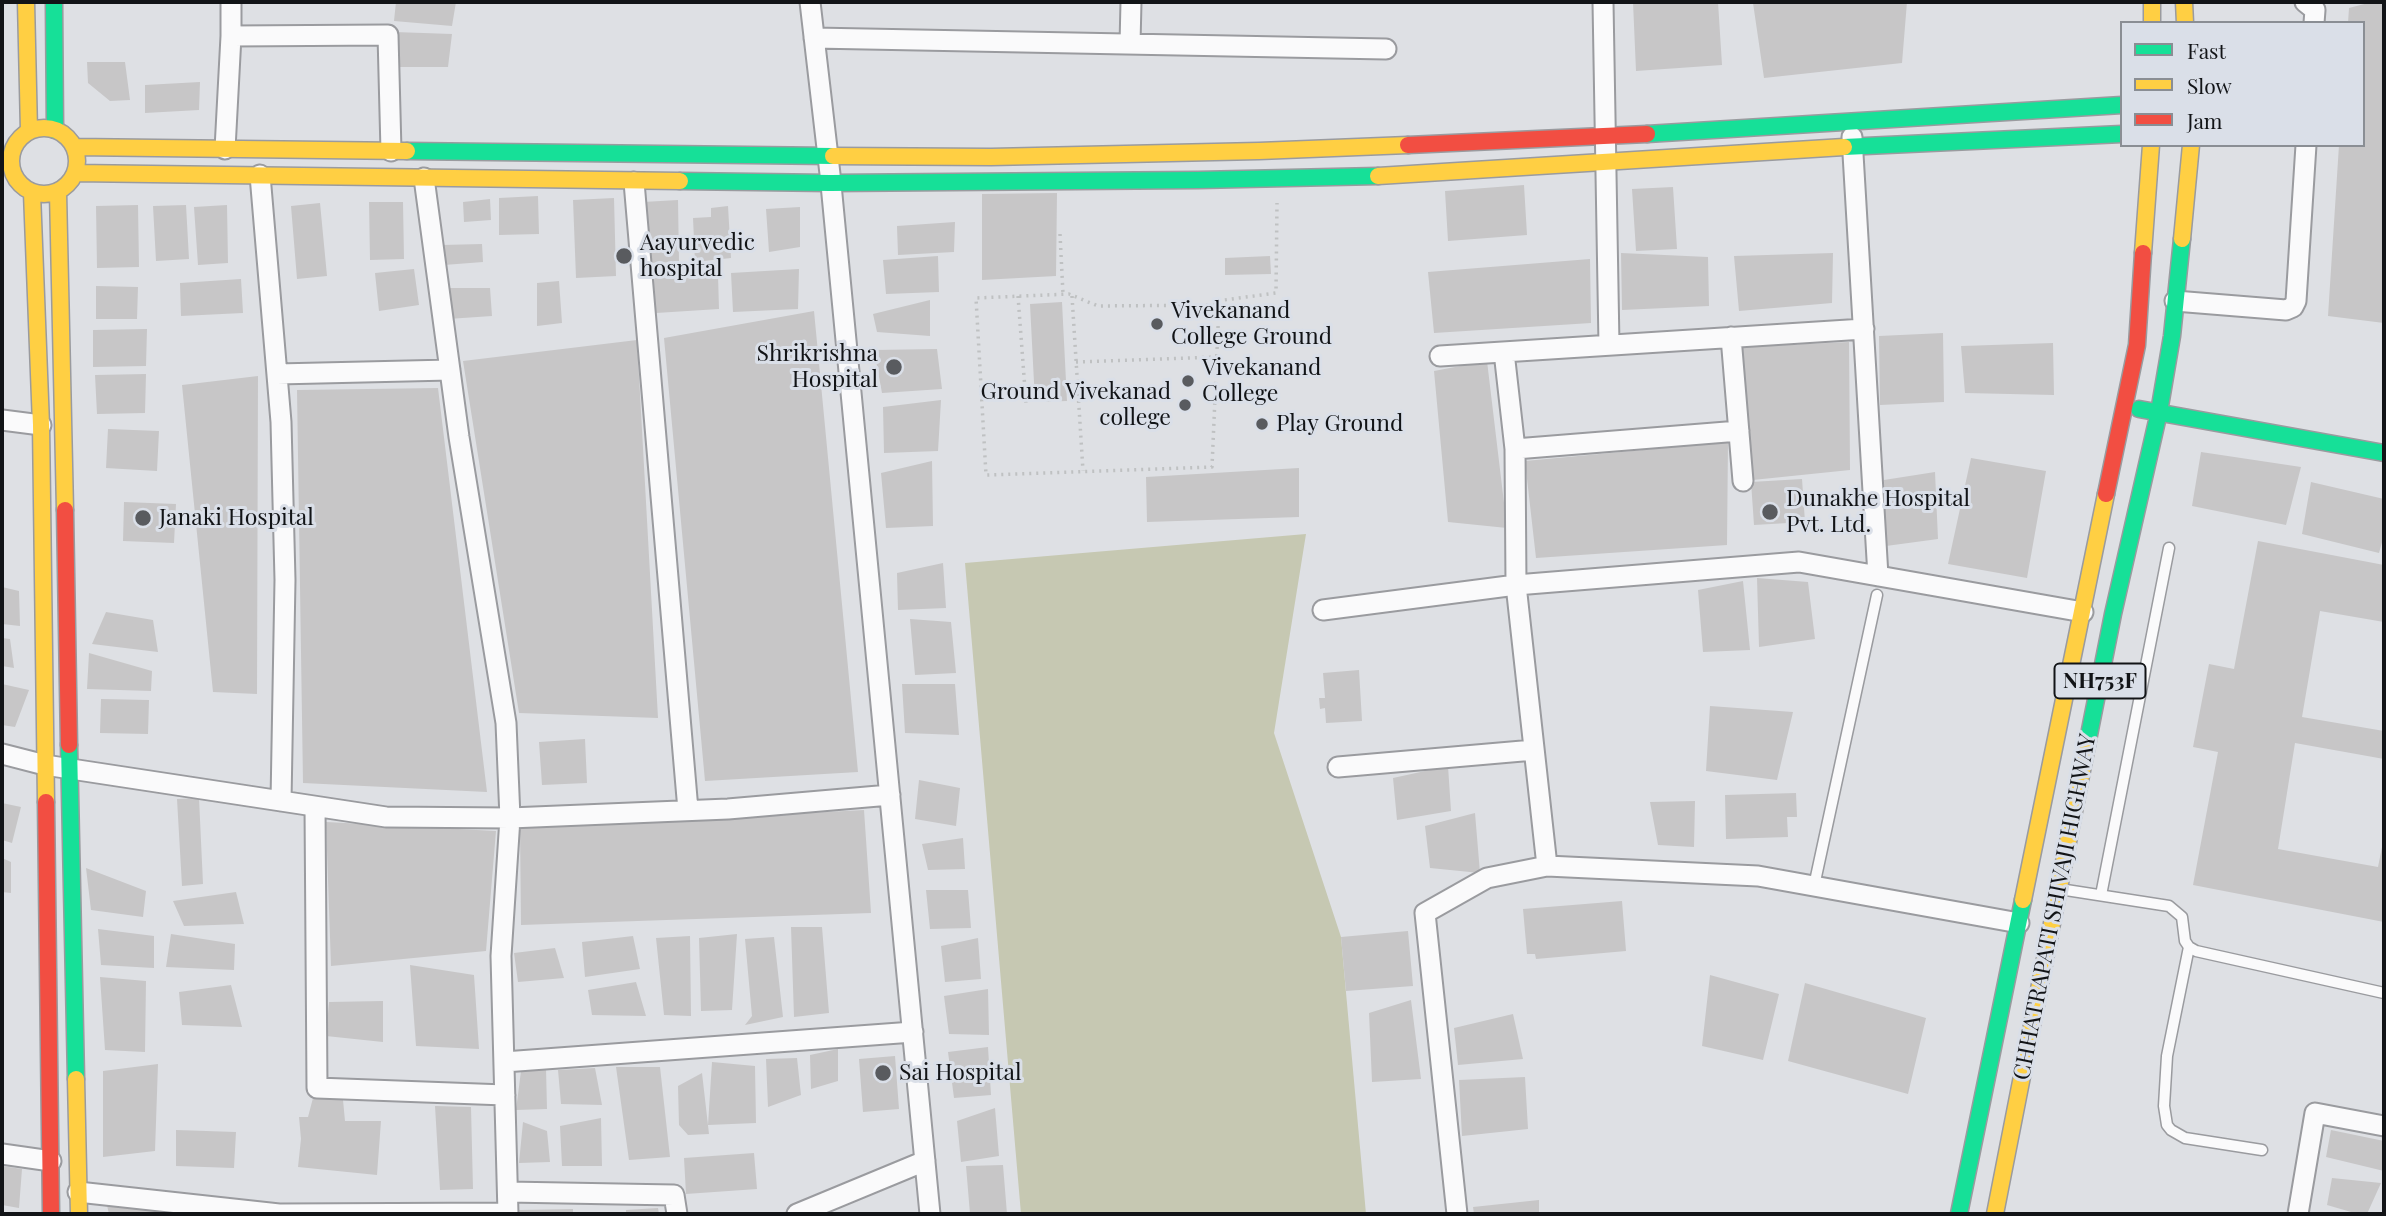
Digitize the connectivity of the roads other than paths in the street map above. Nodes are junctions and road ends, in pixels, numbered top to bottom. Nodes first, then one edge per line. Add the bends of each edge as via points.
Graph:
1 (26, 2) edge
2 (54, 2) edge
3 (231, 2) edge
4 (810, 2) edge
5 (1130, 2) edge
6 (1603, 2) edge
7 (2152, 2) edge
8 (2183, 2) edge
9 (2305, 2) edge
10 (2152, 21) edge
11 (2185, 21) edge
12 (2314, 21) edge
13 (231, 36) junction
14 (814, 38) junction
15 (1130, 44) junction
16 (1386, 49) dead end
17 (2120, 106) edge
18 (1851, 122) junction
19 (55, 130) junction
20 (29, 131) junction
21 (2120, 134) edge
22 (1606, 136) junction
23 (74, 147) junction
24 (1853, 147) junction
25 (2151, 147) edge
26 (2191, 147) edge
27 (2306, 147) edge
28 (225, 149) junction
29 (7, 150) edge
30 (391, 151) junction
31 (828, 156) junction
32 (1605, 163) junction
33 (75, 173) junction
34 (8, 175) edge
35 (260, 175) junction
36 (424, 178) junction
37 (634, 182) junction
38 (830, 183) junction
39 (58, 192) junction
40 (32, 193) junction
41 (2175, 302) junction
42 (1864, 329) junction
43 (1731, 337) junction
44 (1609, 345) junction
45 (1504, 352) junction
46 (1440, 356) dead end
47 (450, 370) junction
48 (277, 374) junction
49 (2125, 406) junction
50 (2159, 412) junction
51 (2, 420) edge
52 (41, 425) junction
53 (1739, 431) junction
54 (1515, 449) junction
55 (2384, 453) edge
56 (1743, 481) dead end
57 (2169, 548) dead end
58 (1517, 585) junction
59 (1877, 585) junction
60 (1323, 610) dead end
61 (2083, 612) junction
62 (1534, 750) junction
63 (2, 754) edge
64 (46, 765) junction
65 (1338, 768) dead end
66 (70, 769) junction
67 (890, 795) junction
68 (281, 802) junction
69 (315, 807) junction
70 (688, 810) junction
71 (510, 818) junction
72 (1547, 866) junction
73 (1814, 886) junction
74 (2059, 889) junction
75 (2101, 895) junction
76 (2019, 923) junction
77 (2189, 947) junction
78 (2384, 993) edge
79 (913, 1032) junction
80 (504, 1062) junction
81 (505, 1095) junction
82 (2384, 1126) edge
83 (2262, 1150) dead end
84 (2, 1154) edge
85 (51, 1161) junction
86 (925, 1161) junction
87 (78, 1192) junction
88 (508, 1192) junction
89 (51, 1214) edge
90 (79, 1214) edge
91 (508, 1214) edge
92 (677, 1214) edge
93 (797, 1214) edge
94 (930, 1214) edge
95 (1457, 1214) edge
96 (1959, 1214) edge
97 (1995, 1214) edge
98 (2298, 1214) edge

1 - 20 main road
2 - 19 main road
3 - 13 street
4 - 14 street
5 - 15 street
6 - 22 street
7 - 10 main road
8 - 11 main road
9 - 12 street via 2315,10
13 - 28 street
13 - 30 street via 388,35
14 - 15 street
14 - 31 street
15 - 16 street
17 - 18 main road
18 - 22 main road
18 - 24 street
19 - 20 main road
19 - 23 main road
20 - 29 main road
21 - 24 main road
22 - 31 main road via 1246,152
22 - 32 street
23 - 28 main road
23 - 33 main road
24 - 32 main road
24 - 42 street
25 - 49 main road, CHHATRAPATI SHIVAJI HIGHWAY / NH753F via 2137,345
26 - 41 main road, CHHATRAPATI SHIVAJI HIGHWAY / NH753F
27 - 41 street via 2293,307
28 - 30 main road
29 - 34 main road
30 - 31 main road
31 - 38 street
32 - 38 main road via 1277,179
32 - 44 street
33 - 35 main road
33 - 39 main road
34 - 40 main road
35 - 36 main road
35 - 48 street
36 - 37 main road
36 - 47 street
37 - 38 main road
37 - 70 street
38 - 67 street
39 - 40 main road
39 - 66 main road
40 - 52 main road
41 - 50 main road, CHHATRAPATI SHIVAJI HIGHWAY / NH753F
42 - 43 street
42 - 59 street
43 - 44 street
43 - 53 street
44 - 45 street
45 - 46 street
45 - 54 street
47 - 48 street
47 - 71 street via 506,723
48 - 68 street via 285,580
49 - 50 main road
49 - 61 main road, CHHATRAPATI SHIVAJI HIGHWAY / NH753F
50 - 55 main road
50 - 74 main road, CHHATRAPATI SHIVAJI HIGHWAY / NH753F via 2113,614
51 - 52 street
52 - 64 main road
53 - 54 street
53 - 56 street
54 - 58 street
57 - 75 lane
58 - 59 street via 1799,562
58 - 60 street
58 - 62 street
59 - 61 street
59 - 73 lane
61 - 76 main road, CHHATRAPATI SHIVAJI HIGHWAY / NH753F
62 - 65 street
62 - 72 street
63 - 64 street
64 - 66 street
64 - 85 main road
66 - 68 street
66 - 87 main road
67 - 70 street
67 - 79 street
68 - 69 street
69 - 71 street via 386,817
69 - 81 street via 317,1088
70 - 71 street
71 - 80 street via 501,957
72 - 73 street via 1758,876
72 - 95 street via 1486,878 1425,913
73 - 76 street
74 - 75 lane
74 - 97 main road, CHHATRAPATI SHIVAJI HIGHWAY / NH753F
75 - 77 lane via 2169,906 2182,917
76 - 96 main road, CHHATRAPATI SHIVAJI HIGHWAY / NH753F
77 - 78 lane
77 - 83 lane via 2167,1056 2167,1125 2185,1138
79 - 80 street
79 - 86 street
80 - 81 street
81 - 88 street
82 - 98 street via 2315,1113
84 - 85 street
85 - 89 main road
86 - 93 street
86 - 94 street
87 - 90 main road
87 - 91 street via 279,1214
88 - 91 street
88 - 92 street via 674,1195

